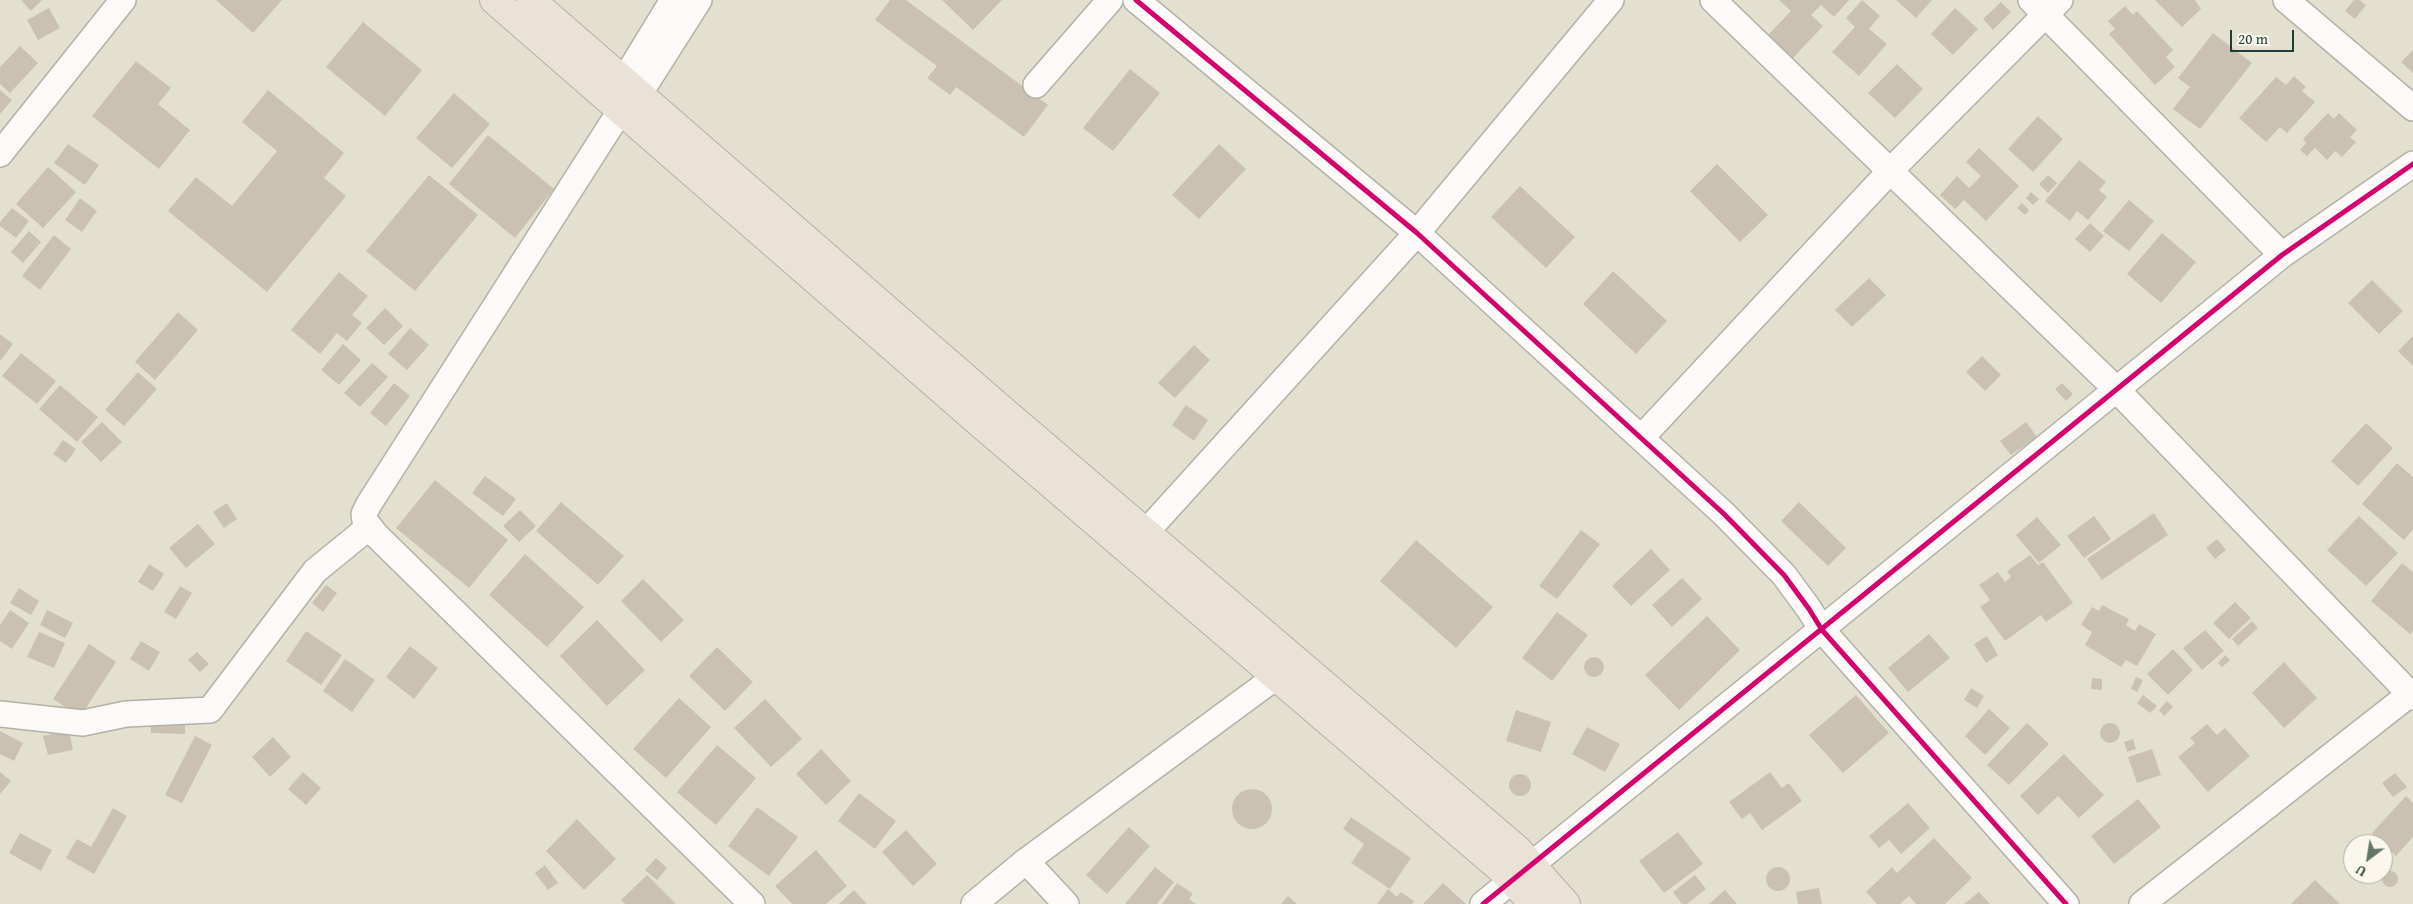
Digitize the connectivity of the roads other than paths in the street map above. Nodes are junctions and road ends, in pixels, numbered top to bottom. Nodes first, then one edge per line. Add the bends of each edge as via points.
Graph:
1 (123, 0) edge
2 (494, 0) edge
3 (531, 0) edge
4 (673, 0) edge
5 (699, 0) edge
6 (1110, 0) edge
7 (1136, 0) edge
8 (1611, 0) edge
9 (1713, 0) edge
10 (2286, 0) edge
11 (2045, 5) edge
12 (1036, 85) dead end
13 (623, 102) junction
14 (2413, 108) edge
15 (0, 154) edge
16 (2413, 164) edge
17 (1891, 170) junction
18 (1417, 233) junction
19 (2282, 255) junction
20 (2116, 389) junction
21 (1642, 437) junction
22 (369, 527) junction
23 (1146, 532) junction
24 (1822, 630) junction
25 (1276, 676) junction
26 (2411, 696) edge
27 (0, 714) edge
28 (1026, 861) junction
29 (1522, 872) junction
30 (752, 904) edge
31 (974, 904) edge
32 (1066, 904) edge
33 (1483, 904) edge
34 (1534, 904) edge
35 (1566, 904) edge
36 (2066, 904) edge
37 (2142, 904) edge

1 - 15 street
2 - 13 highway
3 - 13 highway
4 - 13 street
5 - 13 street
6 - 12 street
7 - 18 street
8 - 18 street
9 - 17 street
10 - 14 street
11 - 17 street
11 - 19 street
13 - 22 street via 369,504 364,514
13 - 23 highway via 984,394
13 - 25 highway via 982,426
16 - 19 street
17 - 20 street
17 - 21 street
18 - 21 street
18 - 23 street
19 - 20 street
20 - 24 street
20 - 26 street
21 - 24 street via 1784,576
22 - 27 street via 315,571 210,710 126,714 83,723
22 - 30 street
23 - 29 highway
24 - 29 street
24 - 36 street
25 - 28 street
25 - 29 highway
26 - 37 street
28 - 31 street
28 - 32 street
29 - 33 street
29 - 34 highway
29 - 35 highway

